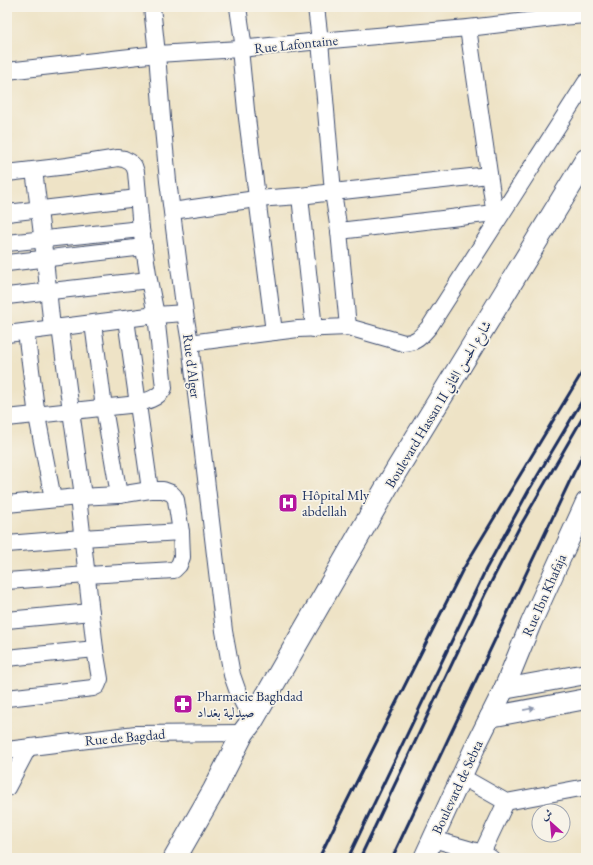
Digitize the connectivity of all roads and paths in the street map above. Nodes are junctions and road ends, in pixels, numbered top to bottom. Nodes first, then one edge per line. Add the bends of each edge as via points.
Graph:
1 (152, 7) edge
2 (238, 7) edge
3 (316, 7) edge
4 (586, 15) edge
5 (468, 28) junction
6 (320, 41) junction
7 (242, 49) junction
8 (157, 54) junction
9 (7, 72) edge
10 (586, 82) edge
11 (586, 160) edge
12 (34, 170) junction
13 (7, 173) edge
14 (489, 176) junction
15 (333, 192) junction
16 (300, 196) junction
17 (138, 198) junction
18 (256, 199) junction
19 (39, 209) junction
20 (172, 211) junction
21 (7, 213) edge
22 (495, 218) junction
23 (142, 229) junction
24 (340, 231) junction
25 (42, 239) junction
26 (7, 242) edge
27 (144, 248) junction
28 (45, 259) junction
29 (7, 264) edge
30 (149, 280) junction
31 (48, 291) junction
32 (7, 296) edge
33 (185, 313) junction
34 (156, 315) junction
35 (126, 319) junction
36 (93, 323) junction
37 (348, 327) junction
38 (56, 328) junction
39 (314, 328) junction
40 (26, 332) junction
41 (274, 332) junction
42 (7, 334) edge
43 (190, 343) junction
44 (138, 404) junction
45 (104, 408) junction
46 (71, 411) junction
47 (37, 416) junction
48 (7, 418) edge
49 (150, 490) junction
50 (119, 494) junction
51 (81, 496) junction
52 (53, 499) junction
53 (586, 502) edge
54 (7, 504) edge
55 (181, 532) junction
56 (82, 538) junction
57 (7, 544) edge
58 (86, 574) junction
59 (7, 581) edge
60 (91, 612) junction
61 (7, 620) edge
62 (95, 649) junction
63 (7, 658) edge
64 (586, 674) edge
65 (504, 689) junction
66 (7, 698) edge
67 (586, 699) edge
68 (490, 717) junction
69 (248, 727) junction
70 (28, 748) junction
71 (7, 750) edge
72 (462, 777) junction
73 (586, 787) edge
74 (7, 788) edge
75 (506, 802) junction
76 (432, 839) junction
77 (486, 855) edge
78 (175, 858) edge
79 (424, 858) edge

1 - 8 street, Rue d'Alger
2 - 7 street
3 - 6 street
4 - 5 street, Rue Lafontaine
5 - 6 street, Rue Lafontaine
5 - 14 street
6 - 7 street, Rue Lafontaine
6 - 15 street
7 - 8 street, Rue Lafontaine
7 - 18 street
8 - 9 street, Rue Lafontaine
8 - 20 street, Rue d'Alger
10 - 22 street
11 - 69 main road, Boulevard Hassan II شارع الحسن الثاني via 396,472
12 - 13 street
12 - 17 street via 124,159 132,163 136,172
12 - 19 street
14 - 15 street
14 - 22 street
15 - 16 street
15 - 24 street
16 - 18 street
16 - 39 street
17 - 19 street
17 - 23 street
18 - 20 street
18 - 41 street
19 - 21 street
19 - 25 street
20 - 33 street, Rue d'Alger
22 - 24 street
22 - 37 street via 430,326 416,341 404,344
23 - 25 street
23 - 27 street
24 - 37 street
25 - 26 street
25 - 28 street
27 - 28 street
27 - 30 street
28 - 29 street
28 - 31 street
30 - 31 street
30 - 34 street
31 - 32 street
31 - 38 street
33 - 34 street
33 - 43 street, Rue d'Alger
34 - 35 street
34 - 44 street via 164,388 156,397
35 - 36 street
35 - 44 street
36 - 38 street
36 - 45 street
37 - 39 street
38 - 40 street
38 - 46 street
39 - 41 street
40 - 42 street
40 - 47 street
41 - 43 street
43 - 69 street, Rue d'Alger via 224,631 232,675
44 - 45 street
44 - 49 street
45 - 46 street
45 - 50 street
46 - 47 street
46 - 51 street
47 - 48 street
47 - 52 street
49 - 50 street
49 - 55 street via 163,490 174,496
50 - 51 street
51 - 52 street
51 - 56 street
52 - 54 street
53 - 65 street, Rue Ibn Khafaja
55 - 56 street
55 - 58 street via 182,557 174,570
56 - 57 street
56 - 58 street
58 - 59 street
58 - 60 street
60 - 61 street
60 - 62 street
62 - 63 street
62 - 66 street via 100,679 96,687
64 - 65 street
65 - 68 street, Boulevard de Sebta
68 -> 67 street
68 - 72 street, Boulevard de Sebta
69 - 70 street, Rue de Bagdad via 136,734
69 - 78 main road, Boulevard Hassan II شارع الحسن الثاني
70 - 71 street, Rue de Bagdad
70 - 74 street
72 - 75 street
72 - 76 street, Boulevard de Sebta
73 - 75 street
75 - 77 street
76 - 77 street
76 - 79 street, Boulevard de Sebta

